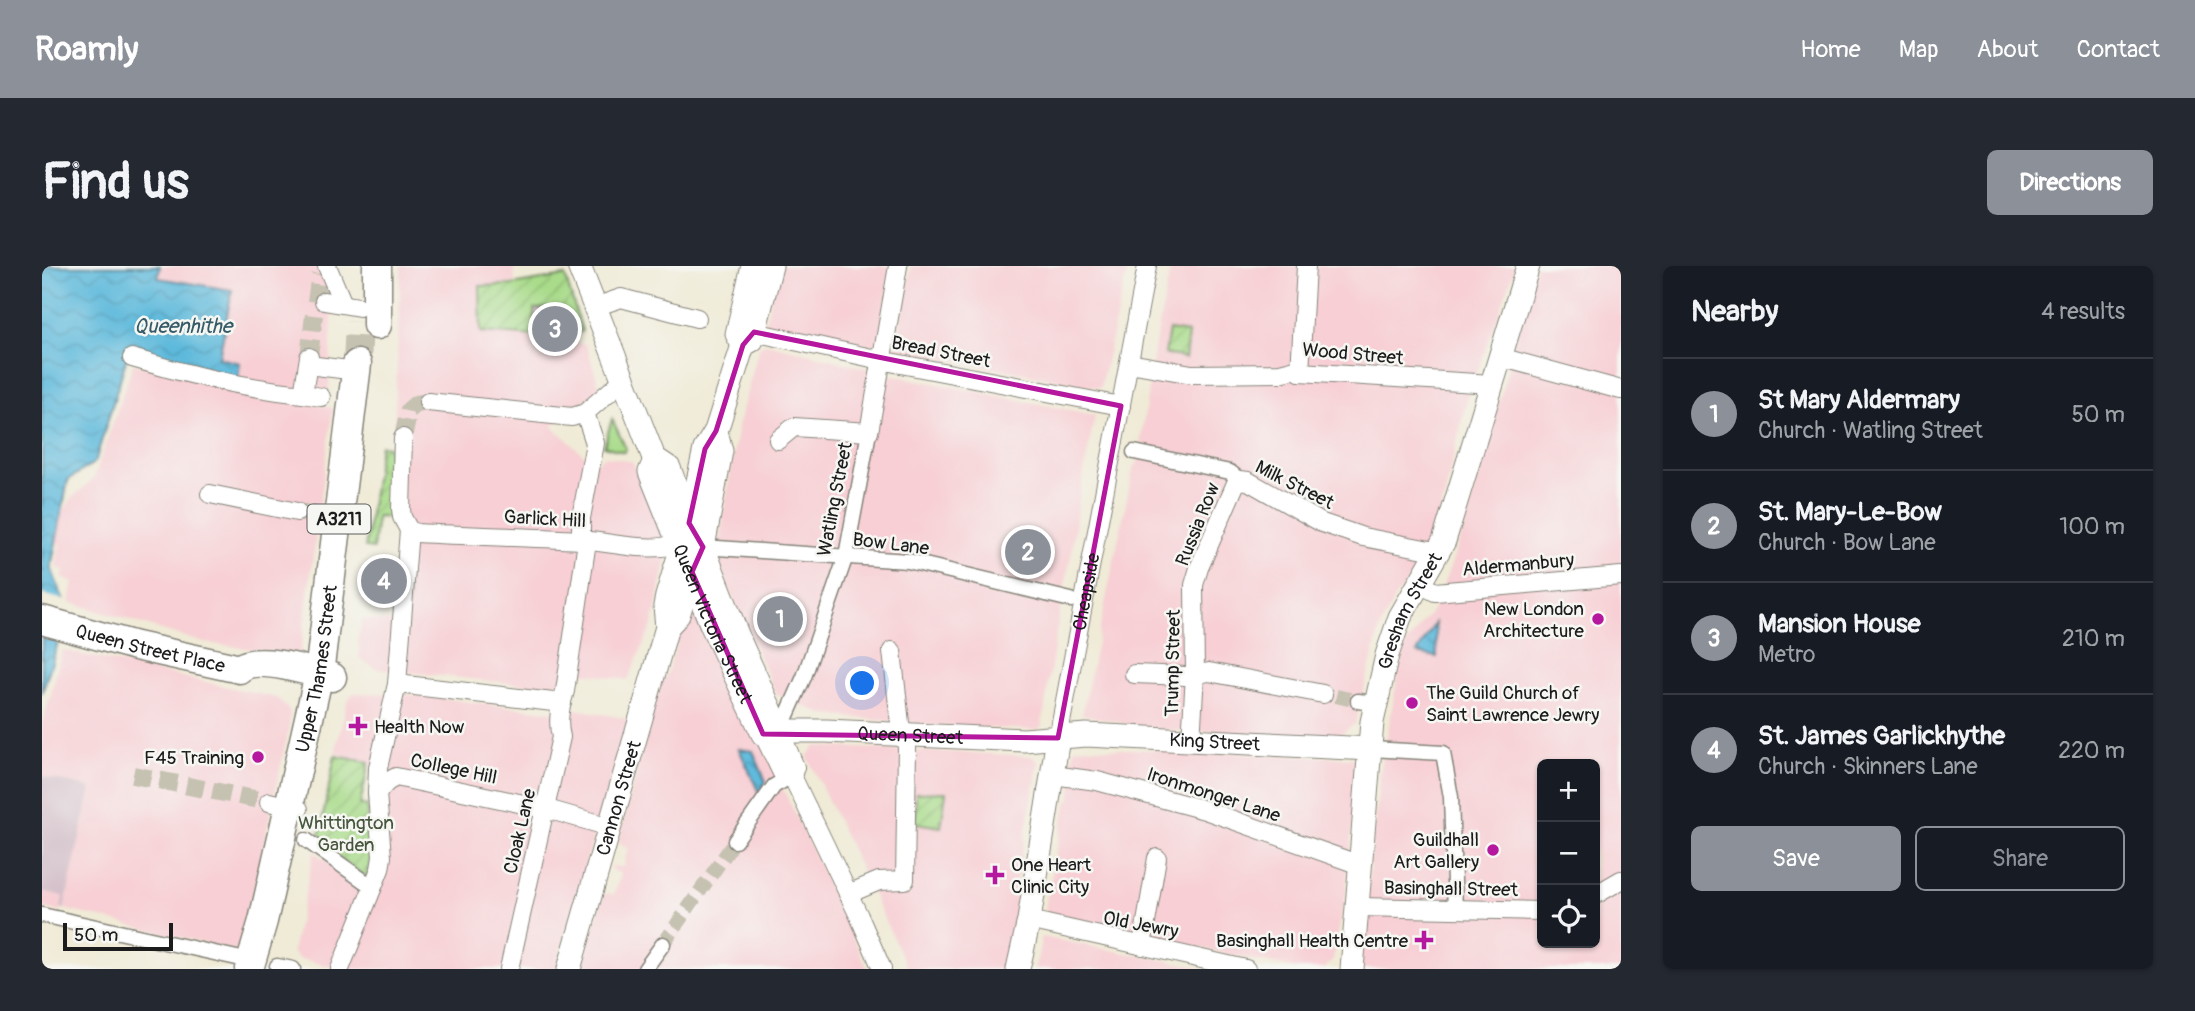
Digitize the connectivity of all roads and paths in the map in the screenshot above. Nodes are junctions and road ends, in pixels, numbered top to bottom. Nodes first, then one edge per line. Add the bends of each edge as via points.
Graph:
1 (359, 266) edge
2 (377, 266) edge
3 (579, 266) edge
4 (753, 266) edge
5 (771, 266) edge
6 (898, 266) edge
7 (1147, 266) edge
8 (1306, 266) edge
9 (1528, 266) edge
10 (323, 269) edge
11 (318, 306) dead end
12 (595, 307) junction
13 (360, 315) junction
14 (697, 318) dead end
15 (749, 338) junction
16 (1500, 357) junction
17 (132, 358) dead end
18 (882, 360) junction
19 (1129, 363) junction
20 (363, 367) junction
21 (1300, 372) junction
22 (623, 380) junction
23 (1492, 384) junction
24 (1621, 390) edge
25 (303, 394) junction
26 (321, 397) dead end
27 (428, 402) dead end
28 (1121, 406) junction
29 (584, 413) junction
30 (716, 431) junction
31 (869, 432) junction
32 (403, 438) tunnel mouth
33 (778, 440) dead end
34 (1134, 452) dead end
35 (655, 460) junction
36 (1240, 480) junction
37 (210, 494) dead end
38 (297, 512) tunnel mouth
39 (689, 523) junction
40 (409, 530) junction
41 (584, 540) junction
42 (703, 547) junction
43 (679, 548) junction
44 (1440, 552) junction
45 (846, 556) junction
46 (692, 572) junction
47 (1621, 576) edge
48 (1420, 584) junction
49 (1195, 586) joint
50 (1071, 600) dead end
51 (62, 625) edge
52 (667, 627) junction
53 (891, 652) dead end
54 (1133, 674) dead end
55 (1195, 674) junction
56 (324, 684) junction
57 (397, 684) junction
58 (1330, 695) tunnel mouth
59 (562, 703) junction
60 (772, 733) junction
61 (903, 736) junction
62 (1058, 738) junction
63 (1191, 740) junction
64 (1371, 749) junction
65 (1053, 775) junction
66 (792, 776) junction
67 (377, 793) junction
68 (547, 809) junction
69 (610, 827) junction
70 (306, 840) dead end
71 (735, 841) tunnel mouth
72 (1157, 858) dead end
73 (1360, 865) junction
74 (1621, 880) edge
75 (374, 888) junction
76 (1600, 892) edge
77 (849, 894) junction
78 (1358, 907) junction
79 (1455, 911) junction
80 (1537, 911) edge
81 (42, 915) edge
82 (1028, 920) junction
83 (663, 944) tunnel mouth
84 (1142, 946) junction
85 (259, 966) edge
86 (293, 969) edge
87 (340, 969) edge
88 (509, 969) edge
89 (569, 969) edge
90 (645, 969) edge
91 (882, 969) edge
92 (1018, 969) edge
93 (1246, 969) edge
94 (1352, 969) edge

1 - 13 main road
2 - 13 main road
3 - 12 street, Queen Victoria Street
4 - 15 street, Cannon Street via 737,334
5 - 15 street, Cannon Street
6 - 18 street, Watling Street
7 - 19 street, Cheapside
8 - 21 street
9 - 16 street, Gresham Street
10 - 13 street
11 - 13 street
12 - 14 street via 621,298
12 - 22 street, Queen Victoria Street
15 - 18 street, Bread Street
15 - 30 street, Cannon Street
16 - 23 street, Gresham Street
16 - 24 street
17 - 25 street via 185,374
18 - 28 street, Bread Street
18 - 31 street, Watling Street
19 - 21 street, Wood Street via 1192,374
19 - 28 street, Cheapside
20 - 25 street via 308,361
20 - 56 main road, Upper Thames Street / A3211 via 366,439
20 - 56 main road, Upper Thames Street / A3211 via 330,516
21 - 23 street, Wood Street
22 - 29 street
22 - 35 street, Queen Victoria Street
23 - 44 street, Gresham Street
25 - 26 street
27 - 29 street via 561,417
28 - 62 street, Cheapside
29 - 41 street, Cloak Lane via 595,438 581,518
30 - 39 street, Cannon Street via 705,449
30 - 42 street, Cannon Street via 721,451
31 - 33 street via 794,427
31 - 45 street, Watling Street
32 - 40 street via 401,509
34 - 36 street, Milk Street via 1230,472
35 - 39 street, Queen Victoria Street via 668,468
35 - 43 street, Queen Victoria Street via 650,472
36 - 44 street, Milk Street via 1322,523
36 - 49 street, Russia Row via 1233,487
37 - 38 street
39 - 42 street, Queen Victoria Street
39 - 43 street, Cannon Street
40 - 41 street, Garlick Hill
40 - 57 street
41 - 43 street, Garlick Hill
41 - 59 street, Cloak Lane
42 - 45 street, Bow Lane
42 - 46 street, Cannon Street
42 - 60 street, Queen Victoria Street
43 - 46 street, Queen Victoria Street
43 - 52 street, Cannon Street via 665,606
44 - 48 street, Gresham Street
45 - 50 street, Bow Lane via 908,562
45 - 60 street, Watling Street via 812,657
46 - 52 street, Cannon Street via 678,615
46 - 60 street, Queen Victoria Street via 712,626
47 - 48 street, Aldermanbury via 1435,592
48 - 64 street, Gresham Street via 1391,638 1372,722
49 - 55 street, Trump Street
51 - 56 main road, Queen Street Place via 239,668 264,663
52 - 69 street, Cannon Street
53 - 61 street
54 - 55 street
55 - 58 street via 1209,672
55 - 63 street, Trump Street
56 - 85 main road, Upper Thames Street / A3211 via 286,806 263,921
57 - 59 street
57 - 67 street via 378,768
59 - 68 street, Cloak Lane via 561,737
60 - 61 street, Queen Street
60 - 66 street, Queen Victoria Street via 795,767
61 - 62 street, Queen Street
61 - 77 street via 907,747 905,880 879,881
62 - 63 street, King Street
62 - 65 street, Cheapside
63 - 64 street, King Street
64 - 73 street, Gresham Street
64 - 79 street via 1443,753 1450,791
65 - 73 street, Ironmonger Lane via 1097,781 1206,810
65 - 82 street, Cheapside
66 - 71 street via 774,786
66 - 77 street, Queen Victoria Street
67 - 68 street, College Hill via 396,777
67 - 75 street via 382,857
68 - 69 street, College Hill
68 - 88 street, Cloak Lane
69 - 89 street, Cannon Street
70 - 75 street
72 - 84 street
73 - 78 street, Gresham Street
74 - 76 street
75 - 87 street
77 - 91 street, Queen Victoria Street
78 - 79 street, Basinghall Street
78 - 94 street, Gresham Street
79 - 80 street, Basinghall Street
81 - 85 street
82 - 84 street, Old Jewry
82 - 92 street, Cheapside
83 - 90 street
84 - 93 street, Old Jewry
85 - 86 street

